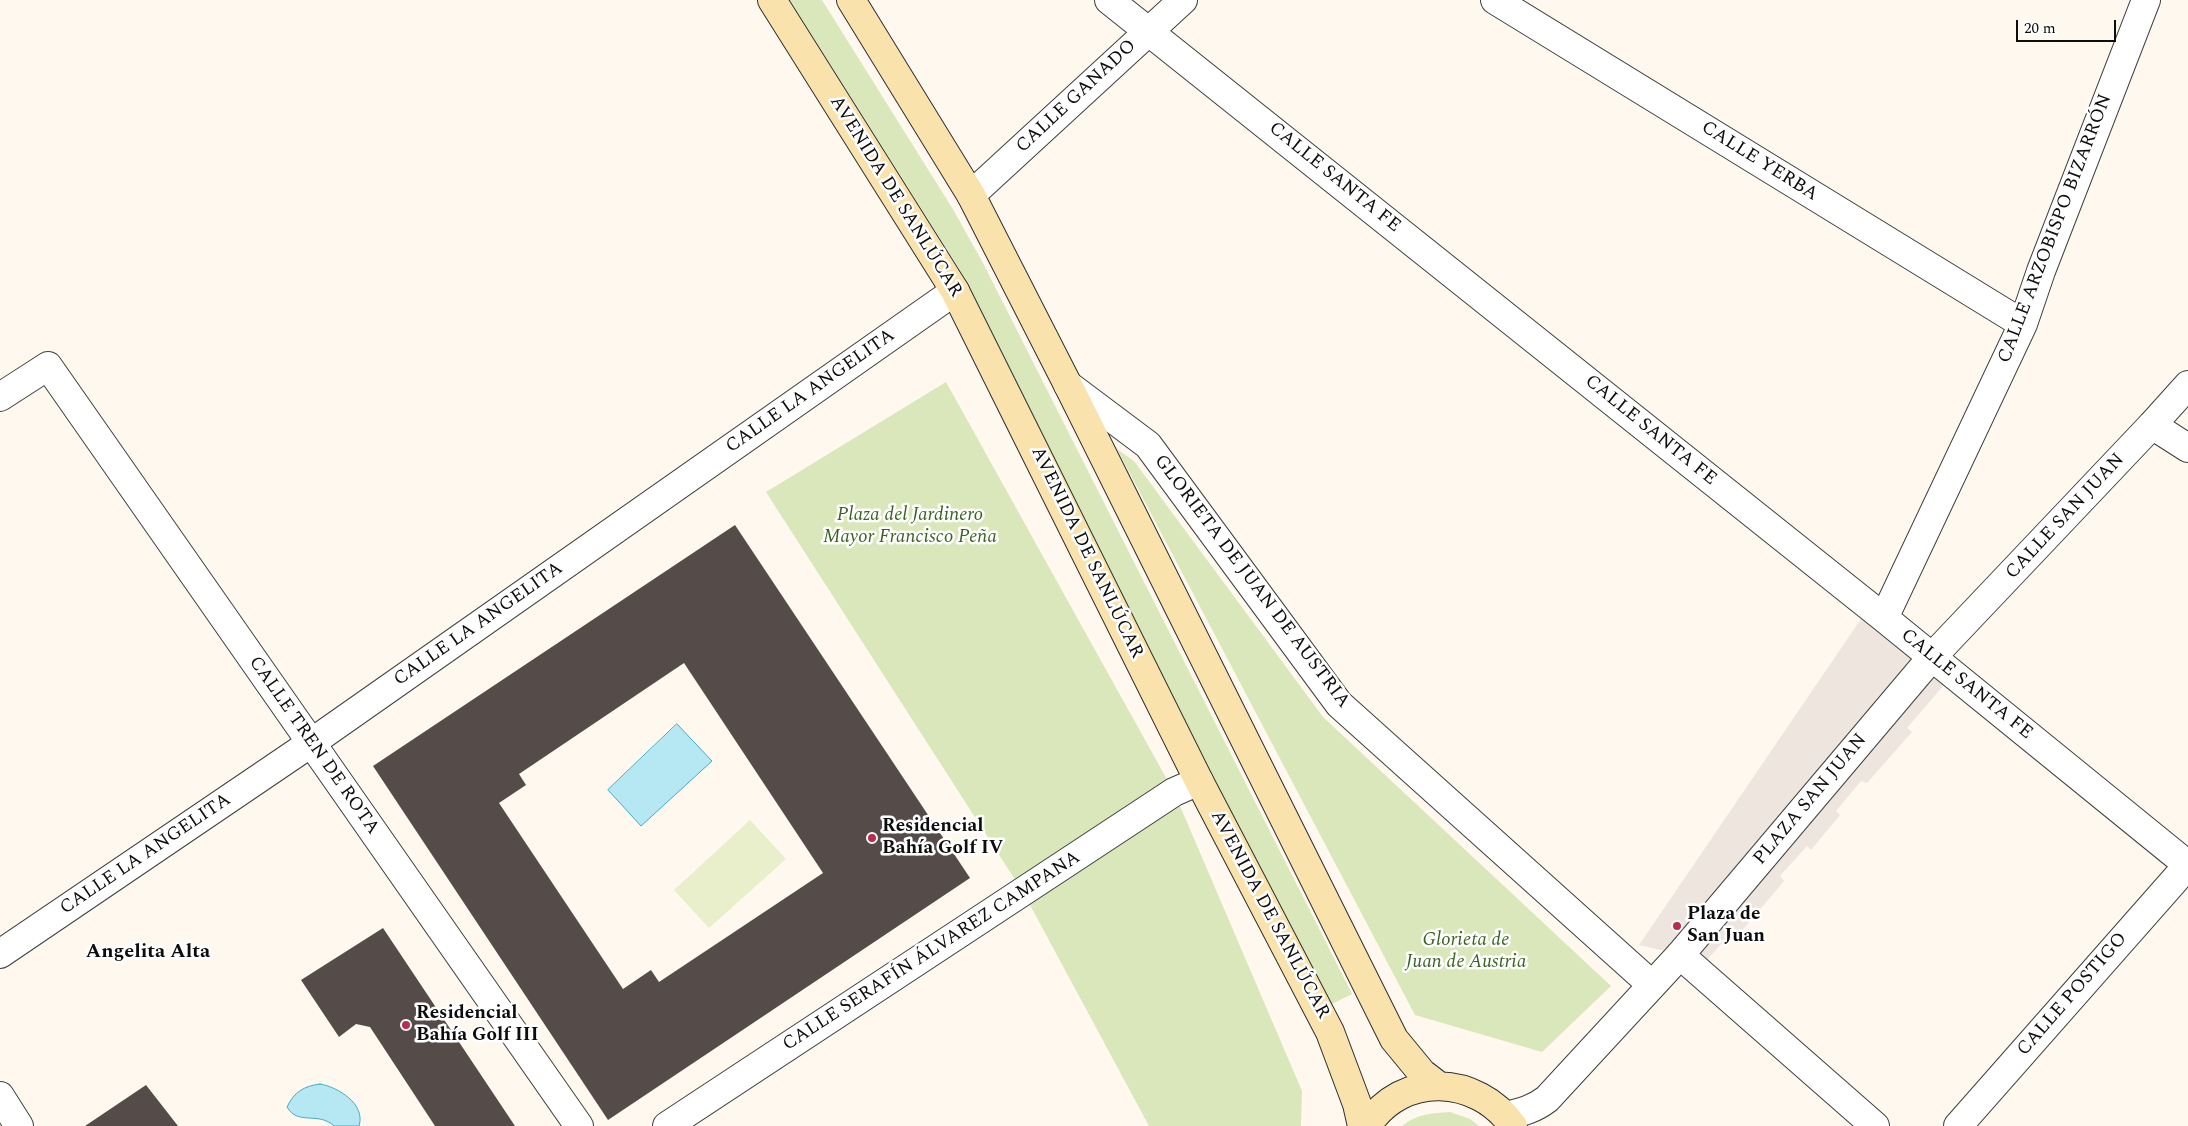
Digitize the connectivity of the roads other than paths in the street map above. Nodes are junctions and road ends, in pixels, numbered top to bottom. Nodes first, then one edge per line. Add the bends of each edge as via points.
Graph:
1 (772, 0) edge
2 (852, 0) edge
3 (1109, 0) edge
4 (1183, 0) edge
5 (1495, 0) edge
6 (2146, 0) edge
7 (1148, 32) junction
8 (971, 195) junction
9 (955, 291) junction
10 (2023, 324) junction
11 (1068, 385) junction
12 (2188, 385) edge
13 (0, 397) edge
14 (2152, 425) junction
15 (2188, 448) edge
16 (1884, 618) junction
17 (1937, 652) junction
18 (311, 743) junction
19 (1199, 781) junction
20 (2188, 865) edge
21 (0, 954) edge
22 (1680, 955) junction
23 (1652, 984) junction
24 (1439, 1086) junction
25 (0, 1096) edge
26 (1509, 1121) edge
27 (19, 1126) edge
28 (579, 1126) edge
29 (667, 1126) edge
30 (1362, 1126) edge
31 (1366, 1126) edge
32 (1875, 1126) edge
33 (1958, 1126) edge

1 - 9 main road, AVENIDA DE SANLÚCAR
2 - 8 main road
3 - 7 street, CALLE SANTA FE
4 - 7 street, CALLE GANADO
5 - 10 street, CALLE YERBA
6 - 10 street, CALLE ARZOBISPO BIZARRÓN
7 - 8 street, CALLE GANADO
7 - 16 street, CALLE SANTA FE
8 - 11 main road
9 - 18 street, CALLE LA ANGELITA
9 - 19 main road, AVENIDA DE SANLÚCAR
10 - 16 street, CALLE ARZOBISPO BIZARRÓN
11 - 23 street, GLORIETA DE JUAN DE AUSTRIA via 1148,445 1340,704
11 - 24 main road via 1381,1015 1408,1058
12 - 14 street, CALLE SAN JUAN
13 - 18 street, CALLE TREN DE ROTA via 48,366
14 - 15 street
14 - 17 street, CALLE SAN JUAN
16 - 17 street, CALLE SANTA FE
17 - 20 street, CALLE SANTA FE
17 - 22 street, PLAZA SAN JUAN
18 - 21 street, CALLE LA ANGELITA
18 - 28 street, CALLE TREN DE ROTA
19 - 29 street, CALLE SERAFÍN ÁLVAREZ CAMPANA via 1174,792
19 - 30 main road, AVENIDA DE SANLÚCAR via 1330,1032
20 - 33 street, CALLE POSTIGO
22 - 23 street, PLAZA SAN JUAN
22 - 32 street
23 - 26 street, PLAZA SAN JUAN via 1546,1099
24 - 26 main road via 1470,1091 1483,1097
24 - 31 main road via 1412,1090 1389,1102
25 - 27 street

